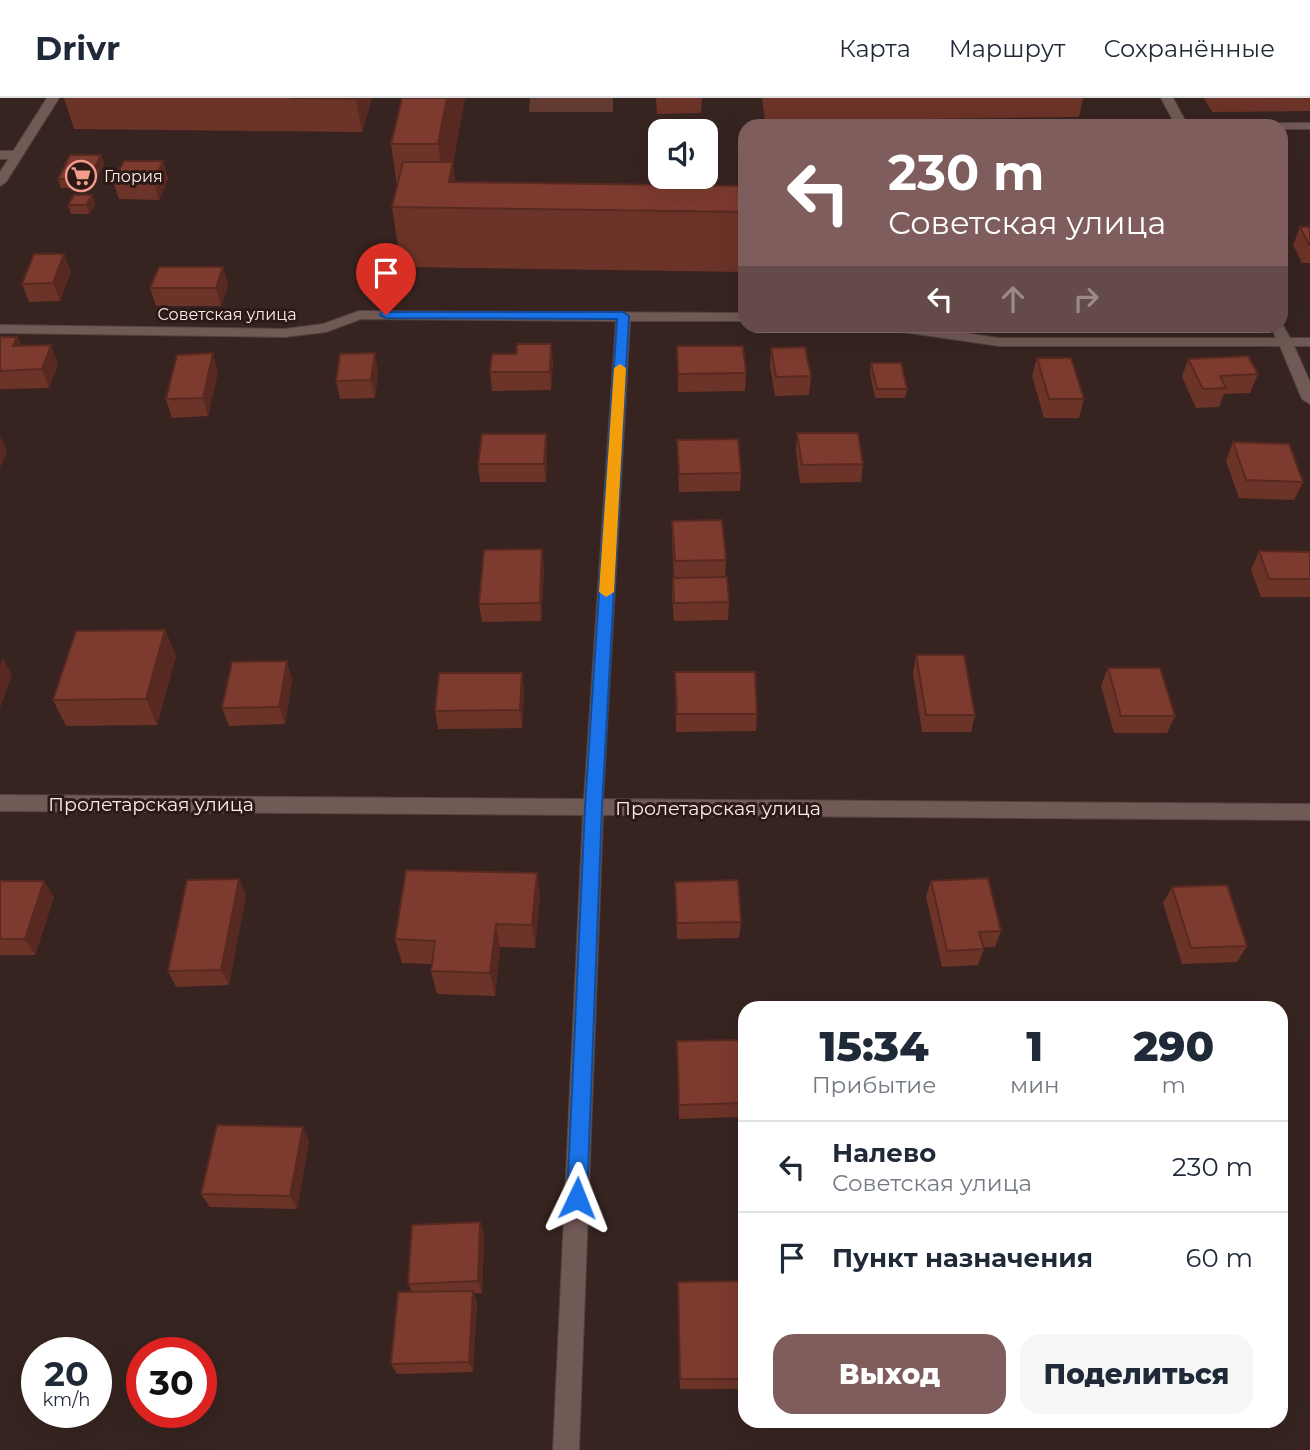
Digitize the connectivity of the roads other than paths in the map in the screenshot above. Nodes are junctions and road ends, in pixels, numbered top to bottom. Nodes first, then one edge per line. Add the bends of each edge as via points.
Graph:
1 (53, 98) edge
2 (1167, 98) edge
3 (1178, 119) edge
4 (1288, 126) edge
5 (1310, 126) edge
6 (0, 155) edge
7 (15, 155) junction
8 (0, 181) edge
9 (623, 316) junction
10 (738, 317) edge
11 (0, 330) edge
12 (937, 333) edge
13 (1281, 333) edge
14 (1284, 341) junction
15 (1310, 342) edge
16 (1310, 398) edge
17 (0, 803) edge
18 (593, 807) junction
19 (1310, 812) edge
20 (566, 1450) edge

1 - 7 street
2 - 3 street
4 - 5 lane
6 - 7 street
7 - 8 street
9 - 10 street, Советская улица
9 - 11 street, Советская улица via 359,315 326,328 285,333
9 - 18 street
12 - 14 street via 999,342
13 - 14 street
14 - 15 street
14 - 16 street
17 - 18 street, Пролетарская улица
18 - 19 street, Пролетарская улица
18 - 20 street

